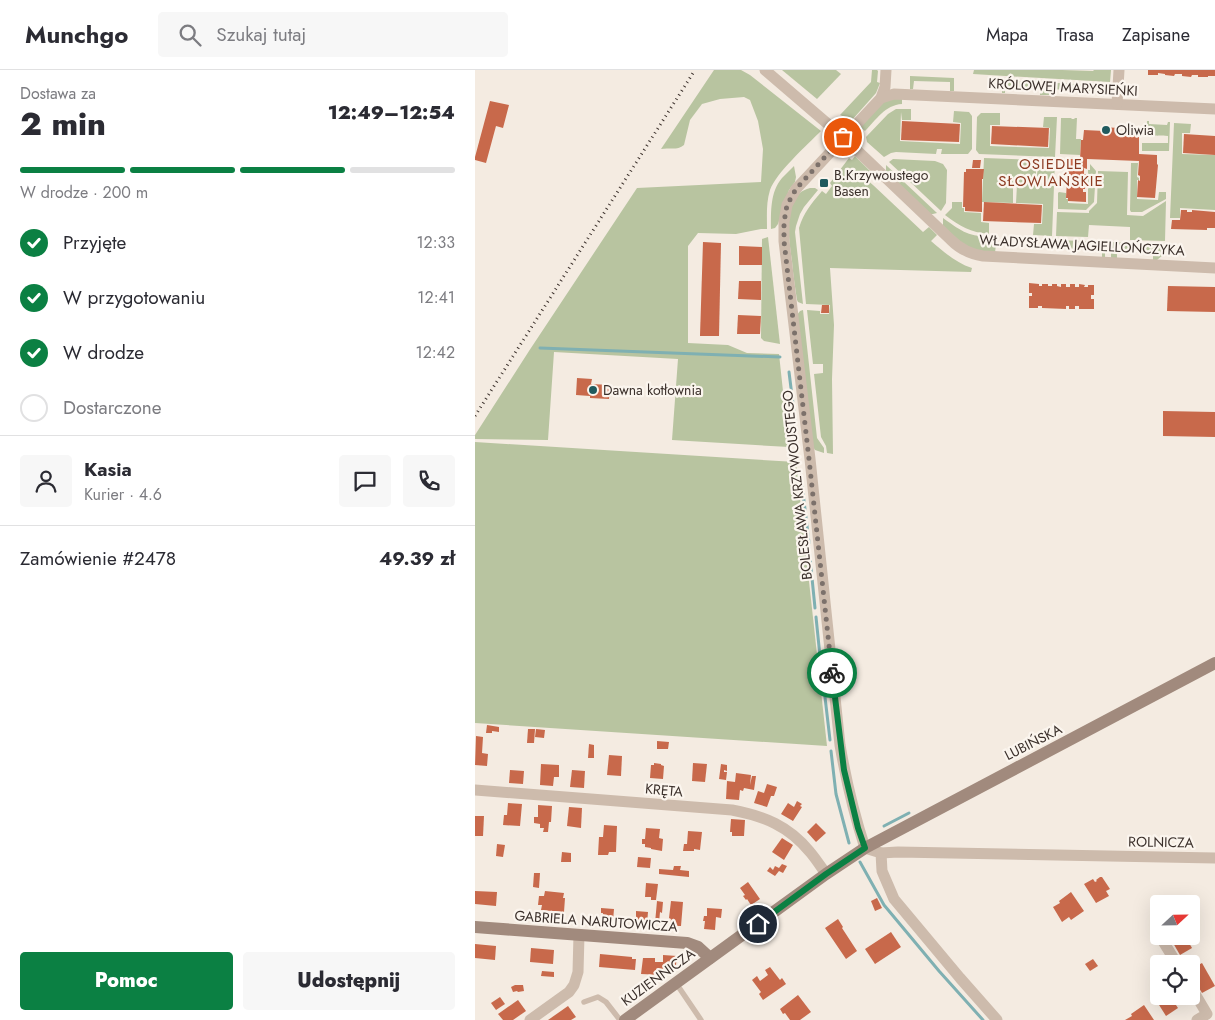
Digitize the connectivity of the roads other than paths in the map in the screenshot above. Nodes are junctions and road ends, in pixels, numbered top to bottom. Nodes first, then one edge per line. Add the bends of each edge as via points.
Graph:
1 (765, 70) edge
2 (886, 70) edge
3 (1119, 70) edge
4 (881, 98) junction
5 (1117, 104) junction
6 (1215, 109) edge
7 (843, 137) junction
8 (1215, 268) edge
9 (1215, 663) edge
10 (475, 790) edge
11 (865, 848) junction
12 (881, 853) junction
13 (1215, 858) edge
14 (826, 874) junction
15 (475, 927) edge
16 (579, 935) junction
17 (710, 958) junction
18 (675, 984) junction
19 (583, 1002) dead end
20 (1200, 1002) edge
21 (1207, 1014) edge
22 (530, 1020) edge
23 (620, 1020) edge
24 (625, 1020) edge
25 (701, 1020) edge
26 (997, 1020) edge

1 - 7 street, WŁADYSŁAWA JAGIELLOŃCZYKA
2 - 4 street
3 - 5 street
4 - 5 street, KRÓLOWEJ MARYSIEŃKI via 894,94
4 - 7 street, BOLESŁAWA KRZYWOUSTEGO
5 - 6 street, KRÓLOWEJ MARYSIEŃKI
7 - 8 street, WŁADYSŁAWA JAGIELLOŃCZYKA via 957,246 975,255
7 - 11 street, BOLESŁAWA KRZYWOUSTEGO via 796,189 787,205 784,241 840,745
9 - 11 main road, LUBIŃSKA
10 - 14 street, KRĘTA via 753,814 794,836
11 - 12 street
11 - 14 main road, LUBIŃSKA
12 - 13 street, ROLNICZA
12 - 26 street via 882,871 894,899
14 - 17 main road, LUBIŃSKA
15 - 16 main road, GABRIELA NARUTOWICZA
16 - 17 main road, GABRIELA NARUTOWICZA via 687,943 698,947
16 - 22 street via 578,972 574,985
17 - 18 main road, KUZIENNICZA
18 - 24 main road, KUZIENNICZA
18 - 25 lane
19 - 23 lane via 598,997
20 - 21 street

